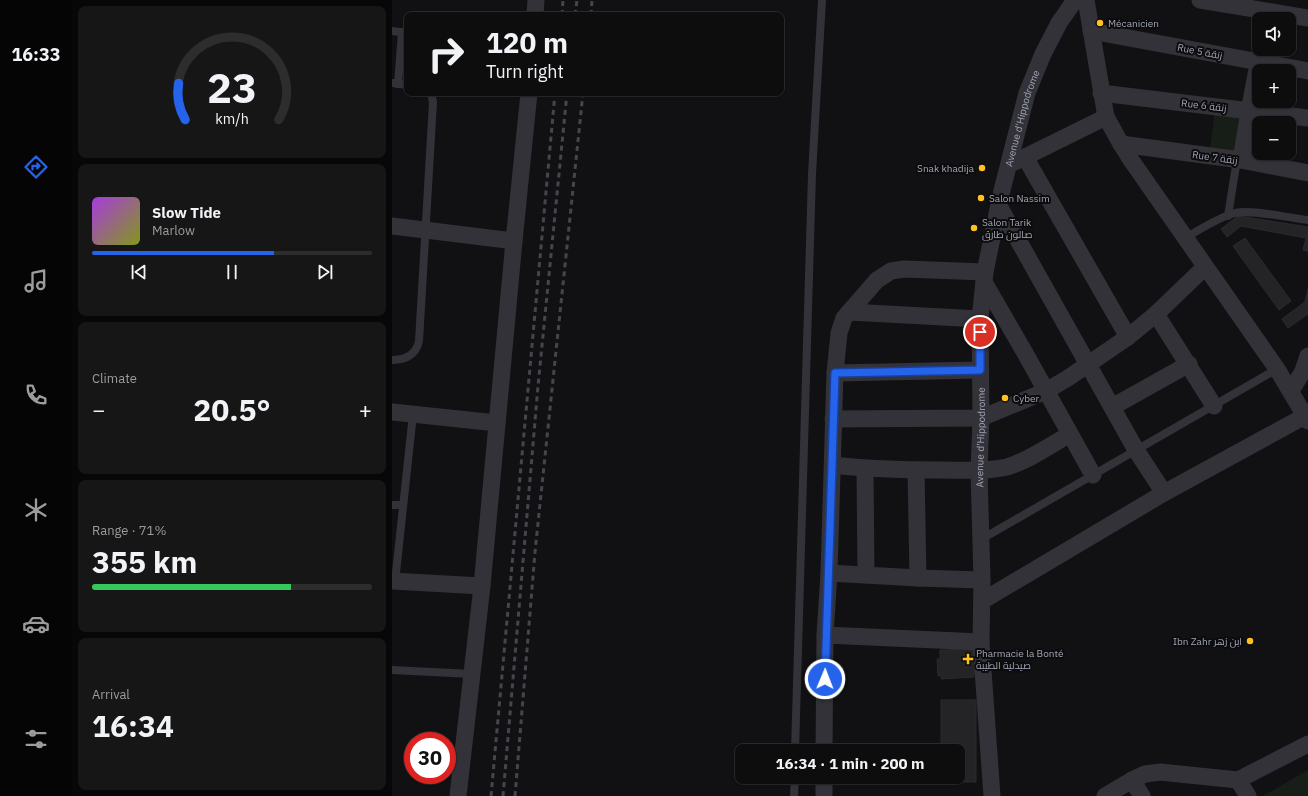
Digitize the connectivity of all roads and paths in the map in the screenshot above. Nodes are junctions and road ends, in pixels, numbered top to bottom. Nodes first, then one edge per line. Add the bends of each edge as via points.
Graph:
1 (536, 0) edge
2 (822, 0) edge
3 (1075, 0) edge
4 (1086, 0) edge
5 (1200, 0) edge
6 (1268, 10) edge
7 (535, 12) edge
8 (1308, 18) edge
9 (392, 31) edge
10 (1091, 31) junction
11 (404, 32) edge
12 (1252, 55) edge
13 (1259, 56) edge
14 (1308, 71) edge
15 (395, 83) edge
16 (1101, 93) junction
17 (432, 96) edge
18 (529, 96) edge
19 (1249, 111) junction
20 (1106, 117) junction
21 (1308, 118) edge
22 (1121, 144) junction
23 (1025, 157) junction
24 (1239, 160) junction
25 (1009, 166) junction
26 (1308, 173) edge
27 (999, 206) junction
28 (1228, 216) junction
29 (1308, 220) edge
30 (392, 226) edge
31 (426, 230) junction
32 (1185, 238) junction
33 (514, 241) junction
34 (1205, 267) junction
35 (985, 277) junction
36 (849, 312) junction
37 (1156, 314) junction
38 (980, 319) junction
39 (1128, 337) junction
40 (392, 360) edge
41 (1088, 364) junction
42 (1188, 364) junction
43 (1306, 367) edge
44 (1277, 369) junction
45 (980, 370) junction
46 (835, 373) junction
47 (1291, 391) junction
48 (1046, 392) junction
49 (1214, 406) junction
50 (1112, 407) junction
51 (392, 412) edge
52 (413, 414) junction
53 (981, 418) junction
54 (1307, 418) edge
55 (833, 419) junction
56 (497, 423) junction
57 (1070, 434) junction
58 (1136, 450) junction
59 (833, 465) junction
60 (865, 469) junction
61 (916, 470) junction
62 (979, 471) junction
63 (1093, 475) junction
64 (1164, 493) junction
65 (392, 505) edge
66 (403, 506) junction
67 (980, 540) junction
68 (829, 573) junction
69 (866, 575) junction
70 (918, 578) junction
71 (982, 580) junction
72 (393, 582) edge
73 (482, 586) junction
74 (982, 601) junction
75 (825, 635) junction
76 (981, 642) junction
77 (392, 670) edge
78 (472, 674) junction
79 (795, 744) edge
80 (824, 744) edge
81 (1308, 744) edge
82 (1132, 780) junction
83 (1238, 780) junction
84 (794, 784) edge
85 (824, 784) edge
86 (458, 796) edge
87 (794, 796) edge
88 (824, 796) edge
89 (992, 796) edge
90 (1105, 796) edge
91 (1142, 796) edge
92 (1248, 796) edge

1 - 7 street
2 - 79 lane via 812,174
3 - 25 street, Avenue d'Hippodrome via 1059,23 1027,93
4 - 10 street
5 - 6 street
6 - 8 street
9 - 11 lane
10 - 12 street, Rue 5 زنقة
10 - 16 street
11 - 15 lane
13 - 14 street, Rue 5 زنقة
13 - 19 street
16 - 19 street, Rue 6 زنقة
16 - 20 street
17 - 31 lane
18 - 33 street
19 - 21 street, Rue 6 زنقة
19 - 24 street
20 - 22 street
20 - 23 street
22 - 24 street, Rue 7 زنقة
22 - 32 street
23 - 25 street
23 - 39 street
24 - 26 street, Rue 7 زنقة
24 - 28 lane
25 - 27 street, Avenue d'Hippodrome
27 - 35 street, Avenue d'Hippodrome
27 - 41 street
28 - 29 lane via 1245,212
28 - 32 lane
30 - 31 street
31 - 33 street
31 - 40 lane via 418,348 407,358
32 - 34 street
33 - 56 street
34 - 37 street
34 - 44 street
35 - 36 street via 904,269 891,271 877,280
35 - 38 street, Avenue d'Hippodrome
35 - 48 street
36 - 38 street
36 - 46 street via 840,328
37 - 39 street
37 - 42 street
38 - 45 street, Avenue d'Hippodrome
39 - 41 street
41 - 48 street
41 - 50 street
42 - 49 street
42 - 50 street
43 - 47 street
44 - 47 street
44 - 49 lane
45 - 46 street
45 - 53 street, Avenue d'Hippodrome
46 - 55 street
47 - 54 street
48 - 53 street
48 - 57 street
49 - 58 lane
50 - 58 street
51 - 52 street
52 - 56 street
52 - 66 lane
53 - 55 street
53 - 62 street, Avenue d'Hippodrome
54 - 64 street
55 - 59 street
56 - 73 street
57 - 62 street via 1009,466
57 - 63 street
58 - 63 lane
58 - 64 street
59 - 60 street
59 - 68 street
60 - 61 street
60 - 69 street
61 - 62 street
61 - 70 street
62 - 67 street, Avenue d'Hippodrome
63 - 67 lane
64 - 74 street
65 - 66 lane
66 - 72 lane
67 - 71 street, Avenue d'Hippodrome
68 - 69 street
68 - 75 street
69 - 70 street
70 - 71 street
71 - 74 street, Avenue d'Hippodrome
72 - 73 street
73 - 78 street
74 - 76 street, Avenue d'Hippodrome
75 - 76 street
75 - 80 street
76 - 89 street, Avenue d'Hippodrome
77 - 78 lane
78 - 86 street
81 - 83 street
82 - 83 street via 1145,774 1160,772
82 - 90 street
82 - 91 street
83 - 92 street
84 - 87 lane
85 - 88 street

